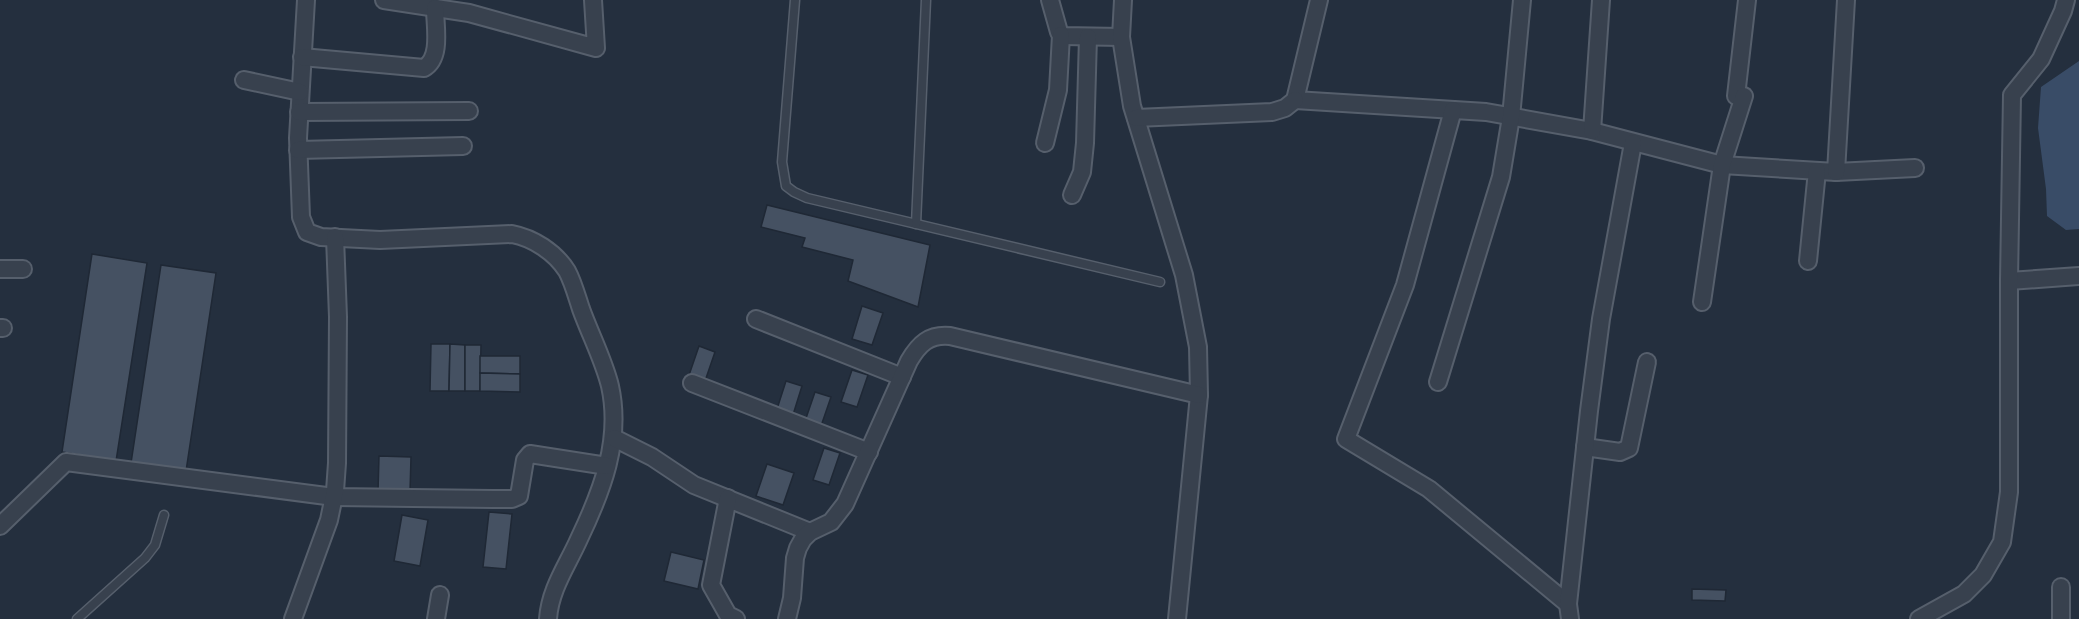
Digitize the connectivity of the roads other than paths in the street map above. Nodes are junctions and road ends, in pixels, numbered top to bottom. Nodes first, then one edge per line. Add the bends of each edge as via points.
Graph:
1 (306, 0) edge
2 (384, 0) edge
3 (592, 0) edge
4 (795, 0) edge
5 (926, 0) edge
6 (1050, 0) edge
7 (1122, 0) edge
8 (1319, 0) edge
9 (1522, 0) edge
10 (1601, 0) edge
11 (1747, 0) edge
12 (1846, 0) edge
13 (2066, 0) edge
14 (430, 5) edge
15 (1061, 35) junction
16 (1088, 37) junction
17 (1121, 37) junction
18 (302, 57) junction
19 (244, 80) dead end
20 (300, 92) junction
21 (1295, 100) junction
22 (1453, 110) junction
23 (470, 111) dead end
24 (299, 112) junction
25 (1511, 117) junction
26 (1136, 118) junction
27 (1592, 131) junction
28 (1633, 142) junction
29 (1045, 143) dead end
30 (463, 146) dead end
31 (298, 150) junction
32 (1722, 165) junction
33 (1915, 168) dead end
34 (1817, 171) junction
35 (1836, 172) junction
36 (1072, 195) dead end
37 (916, 224) junction
38 (335, 237) junction
39 (1808, 261) dead end
40 (0, 269) edge
41 (23, 269) dead end
42 (2079, 276) edge
43 (2009, 281) junction
44 (1160, 282) dead end
45 (1702, 302) dead end
46 (756, 319) dead end
47 (1647, 362) dead end
48 (902, 376) junction
49 (1438, 382) dead end
50 (692, 383) dead end
51 (1199, 395) junction
52 (614, 438) junction
53 (1585, 447) junction
54 (869, 452) junction
55 (607, 466) junction
56 (334, 497) junction
57 (728, 498) junction
58 (164, 514) dead end
59 (0, 526) edge
60 (810, 532) junction
61 (2061, 587) dead end
62 (440, 595) dead end
63 (1569, 612) edge
64 (77, 619) edge
65 (293, 619) edge
66 (436, 619) edge
67 (548, 619) edge
68 (736, 619) edge
69 (787, 619) edge
70 (1177, 619) edge
71 (1919, 619) edge
72 (2061, 619) edge

1 - 18 street
2 - 14 street
3 - 14 street via 596,48
4 - 37 lane via 782,162 786,186 807,198
5 - 37 lane
6 - 15 street
7 - 17 street
8 - 21 street
9 - 25 street
10 - 27 street
11 - 32 street via 1740,96
12 - 35 street
13 - 43 street via 2041,59 2012,95
14 - 18 street via 435,56 424,68
15 - 16 street
15 - 29 street via 1058,90
16 - 17 street
16 - 36 street via 1085,143 1082,172
17 - 26 street
18 - 20 street
19 - 20 street
20 - 24 street
21 - 22 street
21 - 26 street via 1272,112
22 - 25 street
22 - 63 street via 1405,285 1346,439 1430,489
23 - 24 street
24 - 31 street
25 - 27 street
25 - 49 street via 1501,177
26 - 51 street via 1184,275 1198,346
27 - 28 street
28 - 32 street
28 - 53 street via 1601,319
30 - 31 street
31 - 38 street via 303,225 313,236
32 - 34 street
32 - 45 street
33 - 35 street
34 - 35 street
34 - 39 street
37 - 44 lane
38 - 52 street via 380,240 512,234 539,244 567,271 610,384
38 - 56 street via 338,317
40 - 41 street
42 - 43 street
43 - 71 street via 2009,492 2002,542 1983,576 1964,594
46 - 48 street
47 - 53 street via 1629,448 1620,452
48 - 51 street via 918,347 941,335
48 - 54 street
50 - 54 street
51 - 70 street
52 - 55 street
52 - 57 street via 694,485
53 - 63 street
54 - 60 street via 838,515
55 - 56 street via 530,454 525,460 519,496 512,499
55 - 67 street via 601,491 552,593
56 - 59 street via 66,462
56 - 65 street
57 - 60 street
57 - 68 street via 711,585 728,615
58 - 64 lane via 155,545 146,558
60 - 69 street via 798,548
61 - 72 street
62 - 66 street

